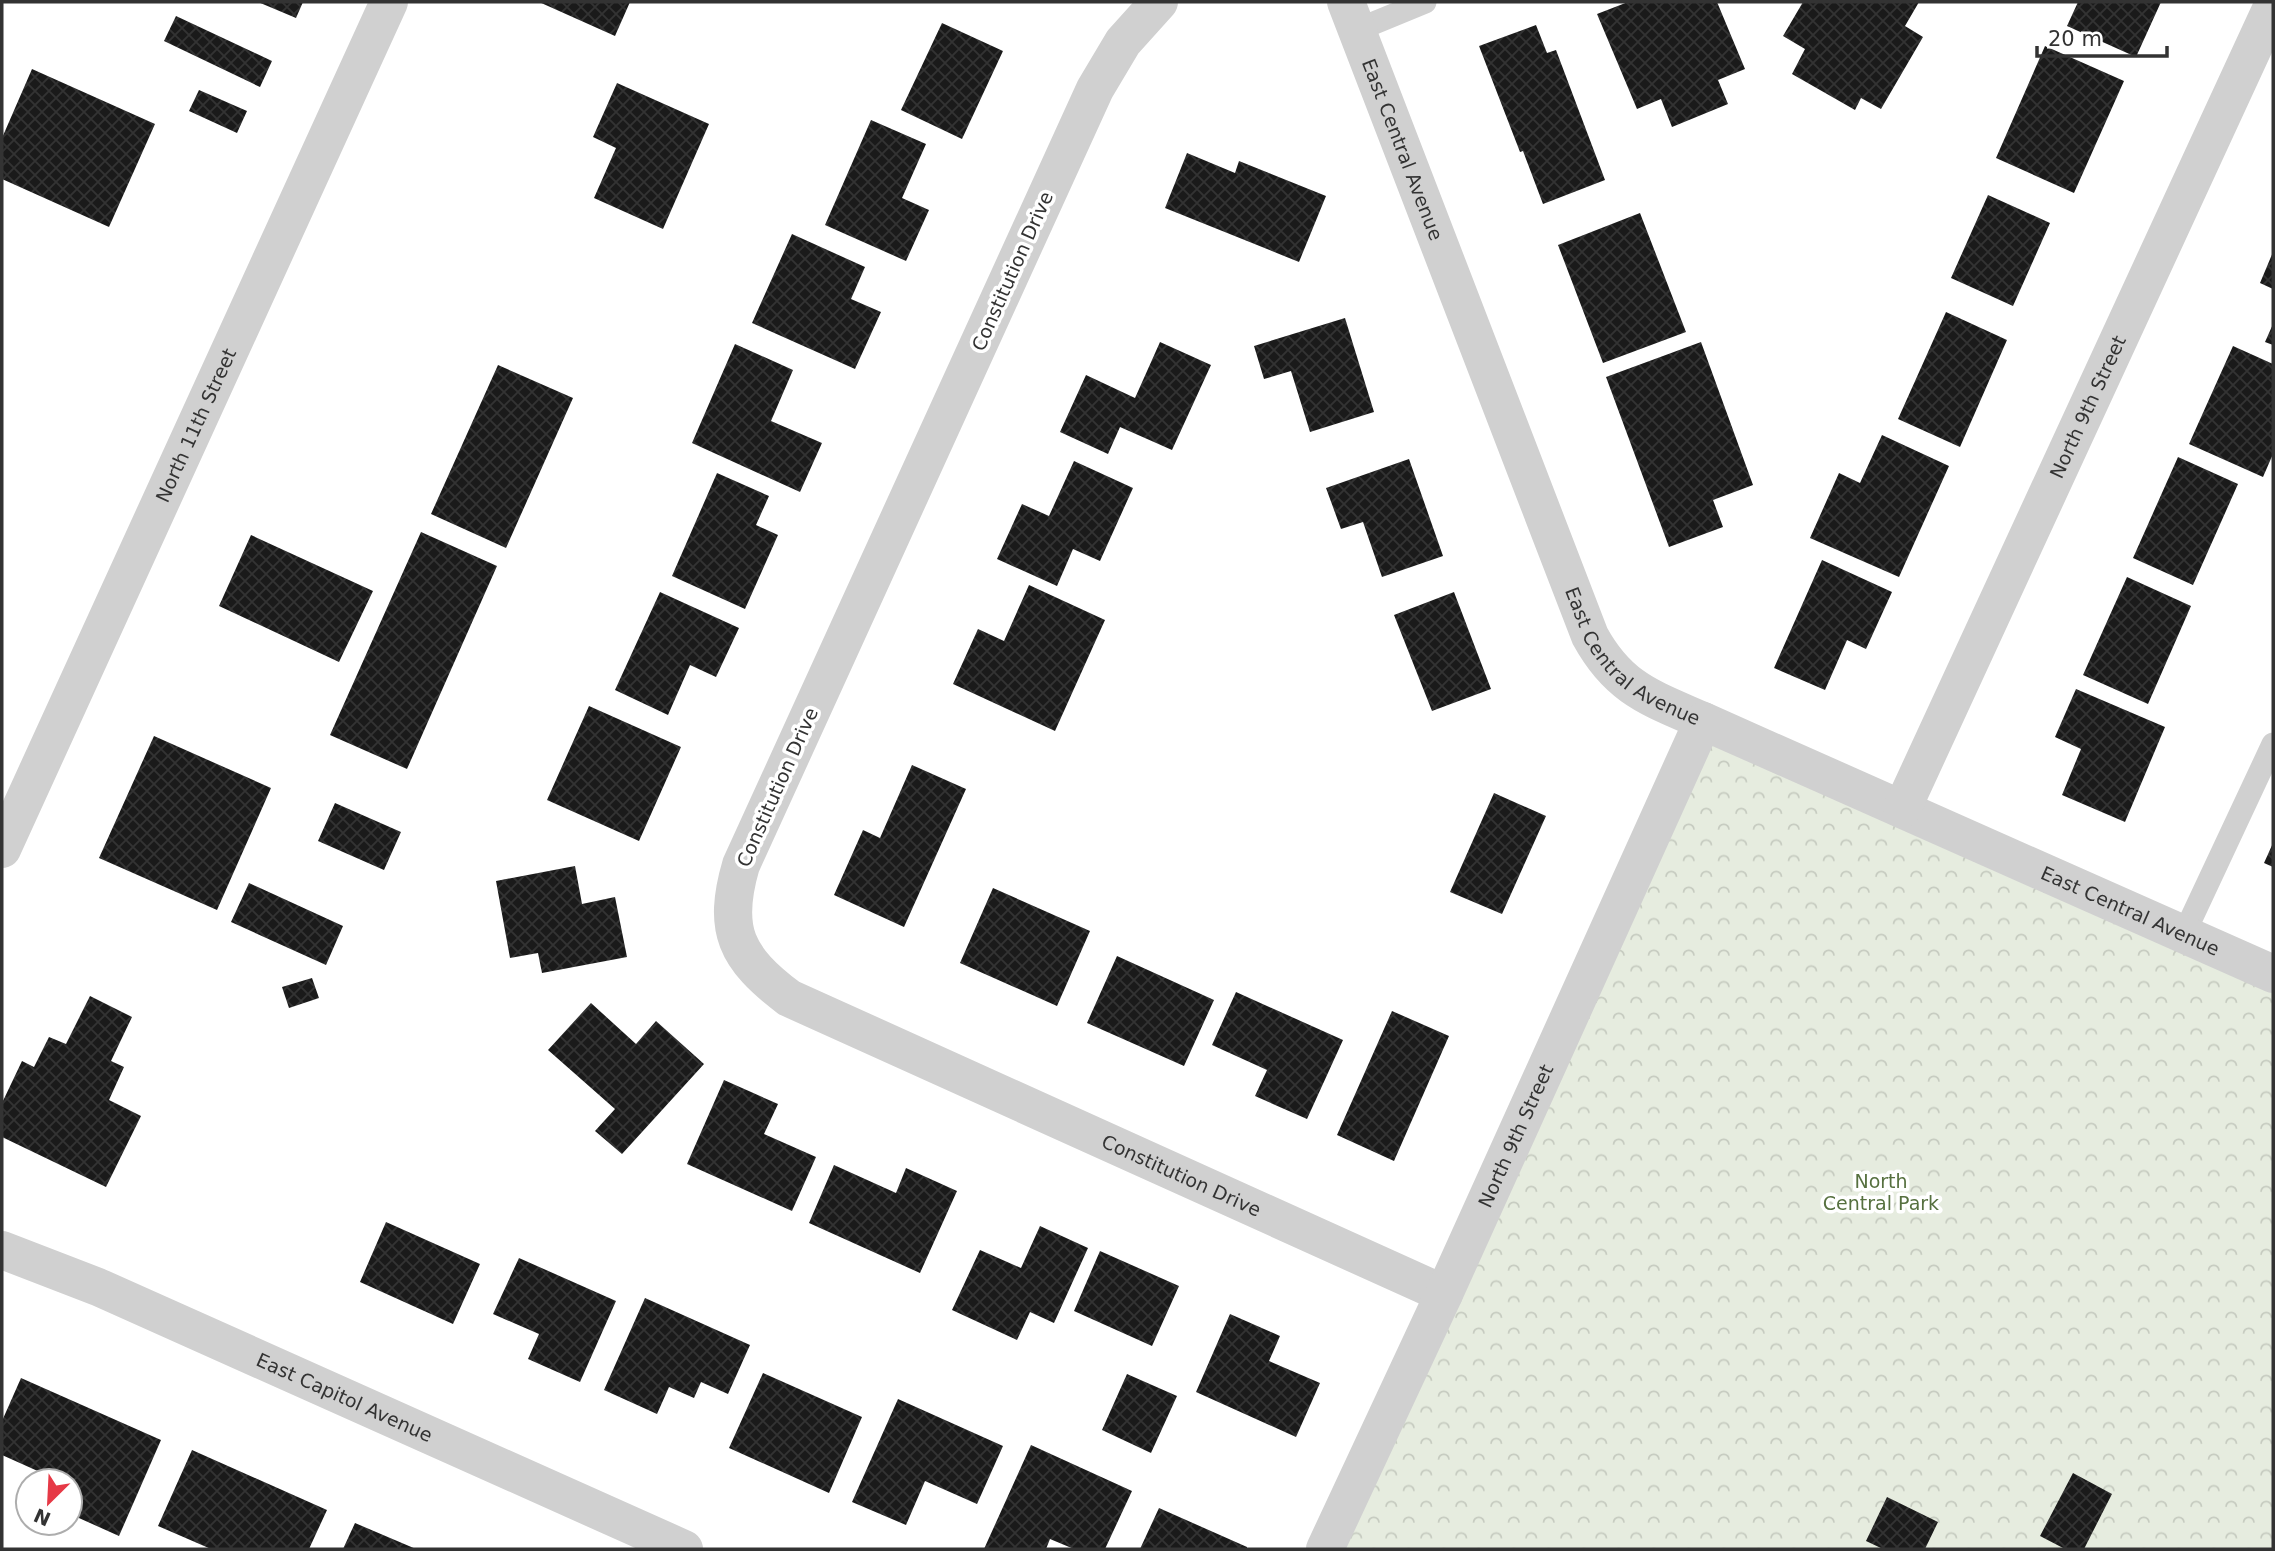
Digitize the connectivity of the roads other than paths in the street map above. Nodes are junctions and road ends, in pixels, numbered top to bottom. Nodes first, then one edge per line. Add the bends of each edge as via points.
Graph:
1 (390, 2) edge
2 (1159, 2) edge
3 (1425, 2) edge
4 (2273, 5) edge
5 (1352, 16) edge
6 (1703, 722) junction
7 (2273, 744) edge
8 (1902, 809) junction
9 (2, 849) edge
10 (2184, 934) junction
11 (2273, 974) edge
12 (2, 1250) edge
13 (1444, 1294) junction
14 (684, 1549) edge
15 (1325, 1549) edge

1 - 9 street, North 11th Street
2 - 13 street, Constitution Drive via 1123,42 1095,89 741,865 732,911 735,935 746,959 789,998
3 - 5 lane
4 - 8 street, North 9th Street
5 - 6 street, East Central Avenue via 1590,636 1619,677 1640,693
6 - 8 street, East Central Avenue
6 - 13 street, North 9th Street
7 - 10 lane
8 - 10 street, East Central Avenue
10 - 11 street, East Central Avenue
12 - 14 street, East Capitol Avenue via 98,1287
13 - 15 street, North 9th Street

